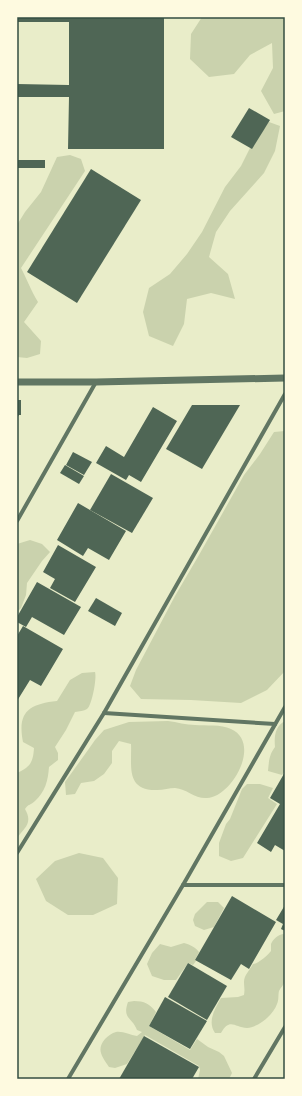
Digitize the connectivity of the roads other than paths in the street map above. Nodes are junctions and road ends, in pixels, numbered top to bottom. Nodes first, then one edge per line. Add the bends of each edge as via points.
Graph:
1 (285, 378) edge
2 (17, 382) edge
3 (96, 382) junction
4 (285, 394) edge
5 (17, 521) edge
6 (285, 707) edge
7 (104, 713) junction
8 (275, 724) junction
9 (17, 853) edge
10 (183, 885) junction
11 (285, 885) edge
12 (285, 1027) edge
13 (68, 1079) edge
14 (254, 1079) edge

1 - 3 street
2 - 3 street
3 - 5 street
4 - 7 street
6 - 8 street
7 - 8 street
7 - 9 street
8 - 10 street
10 - 11 street
10 - 13 street
12 - 14 street

